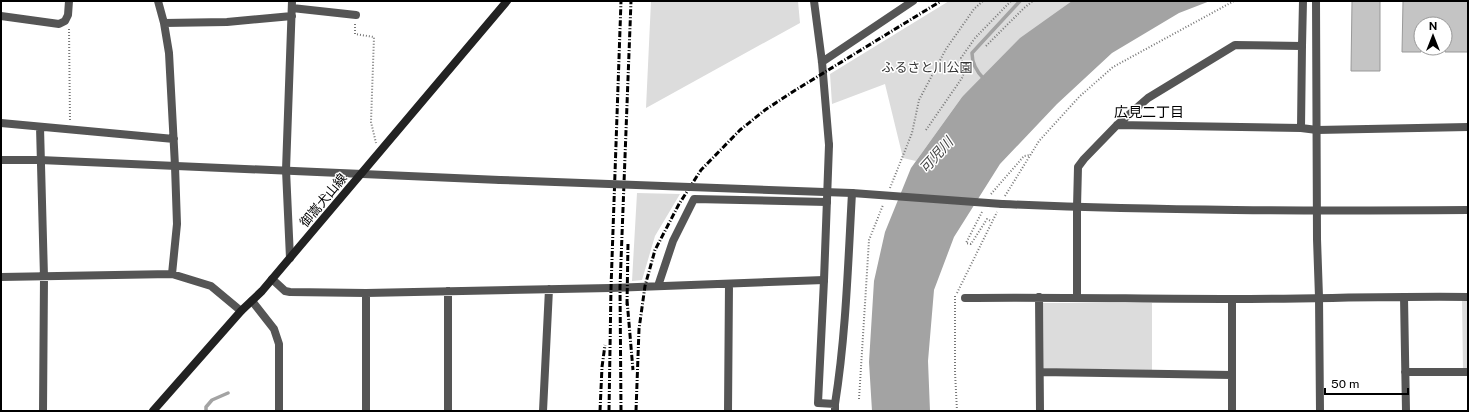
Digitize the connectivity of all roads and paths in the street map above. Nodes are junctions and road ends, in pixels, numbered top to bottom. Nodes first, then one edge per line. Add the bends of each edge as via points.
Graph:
1 (69, 1) edge
2 (158, 1) edge
3 (507, 1) edge
4 (814, 1) edge
5 (913, 1) edge
6 (1011, 1) edge
7 (1033, 1) edge
8 (1234, 1) edge
9 (1303, 1) edge
10 (1316, 3) edge
11 (292, 8) edge
12 (356, 15) joint
13 (1, 16) edge
14 (66, 21) junction
15 (164, 23) junction
16 (986, 46) dead end
17 (1302, 46) junction
18 (822, 62) junction
19 (1, 123) edge
20 (1117, 125) junction
21 (40, 127) junction
22 (1468, 127) edge
23 (1301, 128) junction
24 (70, 130) junction
25 (926, 130) dead end
26 (1317, 130) junction
27 (174, 139) junction
28 (378, 153) junction
29 (1, 160) edge
30 (40, 160) junction
31 (175, 166) junction
32 (286, 170) junction
33 (360, 174) junction
34 (852, 193) junction
35 (827, 202) junction
36 (1002, 204) junction
37 (1077, 208) junction
38 (1468, 210) edge
39 (1318, 211) junction
40 (290, 258) junction
41 (172, 274) junction
42 (1, 277) edge
43 (44, 277) junction
44 (272, 280) junction
45 (824, 280) junction
46 (729, 284) junction
47 (658, 286) junction
48 (549, 289) junction
49 (448, 291) junction
50 (366, 293) junction
51 (1039, 297) junction
52 (1077, 297) junction
53 (1319, 297) junction
54 (1404, 297) junction
55 (1468, 297) edge
56 (965, 298) dead end
57 (1232, 299) junction
58 (252, 301) junction
59 (241, 311) junction
60 (1040, 372) junction
61 (1405, 372) junction
62 (1468, 372) edge
63 (1232, 375) junction
64 (835, 408) edge
65 (43, 411) edge
66 (153, 411) edge
67 (279, 411) edge
68 (366, 411) edge
69 (448, 411) edge
70 (543, 411) edge
71 (728, 411) edge
72 (958, 411) edge
73 (1040, 411) edge
74 (1232, 411) edge
75 (1320, 411) edge
76 (1406, 411) edge

1 - 14 street
2 - 15 street
3 - 28 main road, 御嵩犬山線
4 - 18 street
5 - 18 street
6 - 25 path via 975,38 961,58 965,70 962,78
7 - 16 path
8 - 36 path via 1113,67 1079,97 1039,141 1008,189
9 - 17 street
10 - 26 street
11 - 12 street
11 - 15 street via 227,22
11 - 32 street
12 - 28 path via 355,34 374,37 371,122
13 - 14 street via 59,24
14 - 24 path via 69,28
15 - 27 street via 169,53
17 - 20 street via 1235,45 1148,98
17 - 23 street
18 - 35 street via 829,145
19 - 21 street
20 - 23 street
20 - 37 street via 1078,167
21 - 24 street
21 - 30 street
22 - 26 street
23 - 26 street
24 - 27 street
26 - 39 street
27 - 31 street
28 - 33 main road, 御嵩犬山線
29 - 30 street
30 - 31 street
30 - 43 street
31 - 32 street
31 - 41 street via 178,224
32 - 33 street
32 - 40 street
33 - 34 street, bridge
33 - 40 main road, 御嵩犬山線
34 - 36 street, bridge
34 - 64 street via 845,310
35 - 45 street
35 - 47 street via 694,199 673,241
36 - 37 street
36 - 72 path via 991,221 954,298
37 - 39 street
37 - 52 street
38 - 39 street
39 - 53 street
40 - 44 main road, 御嵩犬山線
41 - 43 street
41 - 59 street via 212,286
42 - 43 street
43 - 65 street
44 - 50 street via 290,292
44 - 58 main road, 御嵩犬山線
45 - 46 street
45 - 64 street via 818,403
46 - 47 street
46 - 71 street
47 - 48 street
48 - 49 street
48 - 70 street
49 - 50 street
49 - 69 street
50 - 68 street
51 - 52 street
51 - 56 street
51 - 60 street
52 - 57 street
53 - 54 street
53 - 57 street
53 - 75 street
54 - 55 street
54 - 61 street
57 - 63 street
58 - 59 main road, 御嵩犬山線
58 - 67 street via 274,329 280,344
59 - 66 main road, 御嵩犬山線
60 - 63 street
60 - 73 street
61 - 62 street
61 - 76 street
63 - 74 street

